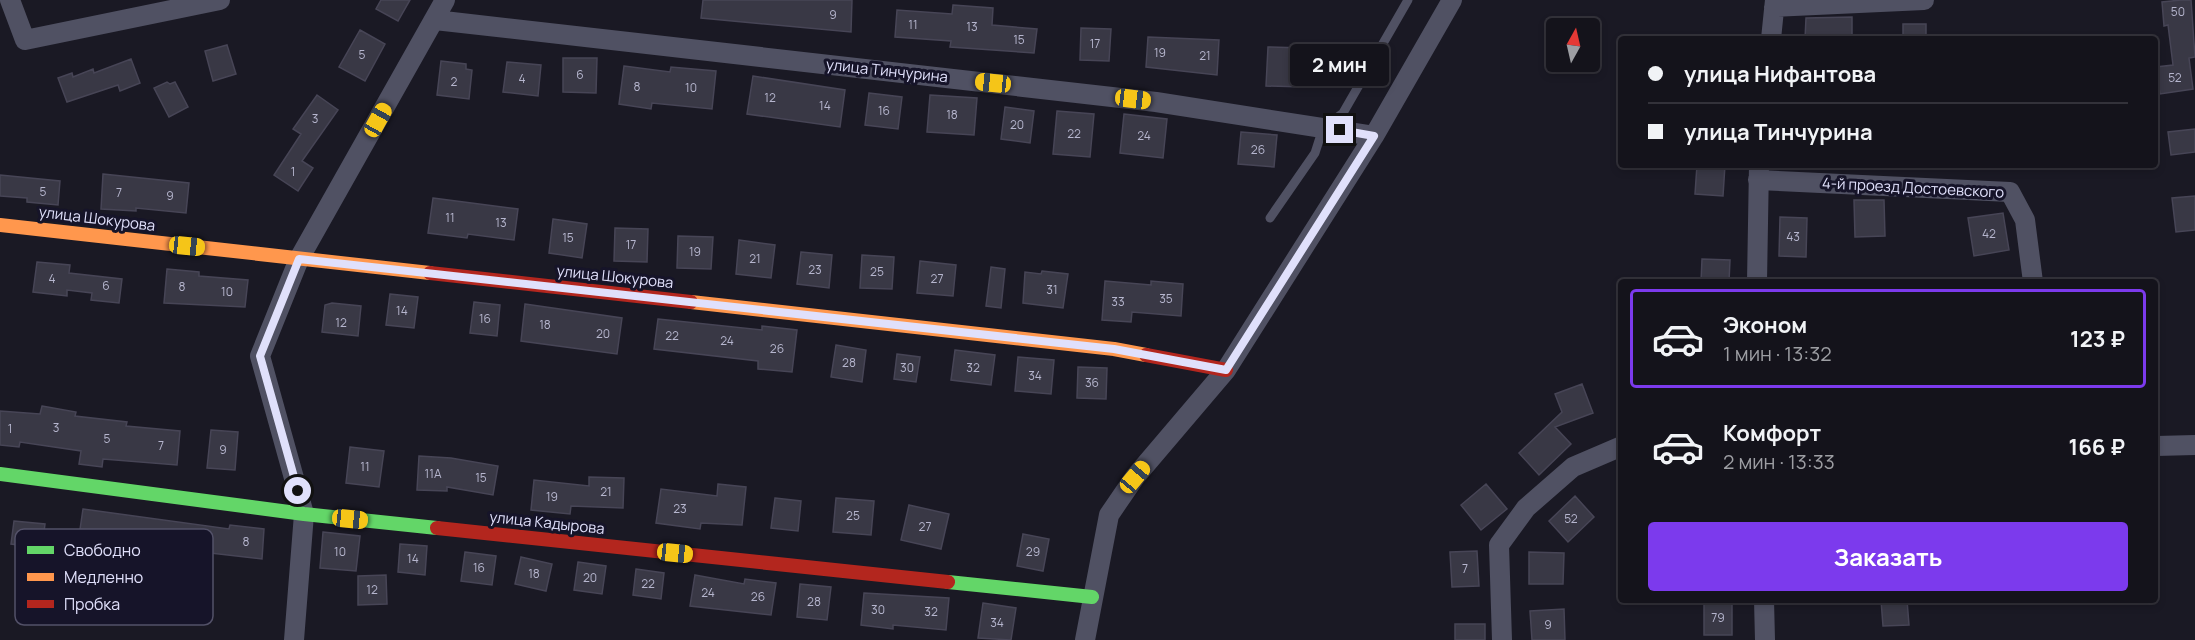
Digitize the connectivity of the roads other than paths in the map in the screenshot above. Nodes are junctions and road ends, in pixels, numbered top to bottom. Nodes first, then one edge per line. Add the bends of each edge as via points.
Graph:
1 (10, 0) edge
2 (220, 0) edge
3 (445, 0) edge
4 (1408, 0) edge
5 (1452, 0) edge
6 (1924, 0) edge
7 (1775, 4) edge
8 (435, 20) junction
9 (1771, 36) edge
10 (1323, 128) junction
11 (1374, 136) junction
12 (1758, 172) edge
13 (1270, 218) dead end
14 (0, 225) edge
15 (299, 259) junction
16 (1757, 279) edge
17 (2033, 279) edge
18 (1226, 370) junction
19 (2195, 445) edge
20 (2158, 446) edge
21 (1618, 448) edge
22 (0, 474) edge
23 (304, 514) junction
24 (1092, 597) junction
25 (1764, 603) edge
26 (294, 640) edge
27 (1085, 640) edge
28 (1502, 640) edge
29 (1765, 640) edge

1 - 2 street via 25,40
3 - 8 street
4 - 10 lane via 1343,112
5 - 11 street
6 - 7 street
7 - 9 street
8 - 10 street, улица Тинчурина via 1156,102
8 - 15 street
10 - 11 street, улица Тинчурина
10 - 13 lane via 1315,153
11 - 18 street
12 - 16 street
12 - 17 street, 4-й проезд Достоевского via 2010,192 2025,220
14 - 15 street, улица Шокурова
15 - 18 street, улица Шокурова via 1114,349
15 - 23 street via 260,356
18 - 24 street via 1135,477 1109,515
19 - 20 street
21 - 28 street via 1573,467 1526,508 1499,545
22 - 23 street, улица Кадырова
23 - 24 street, улица Кадырова
23 - 26 street
24 - 27 street
25 - 29 street

